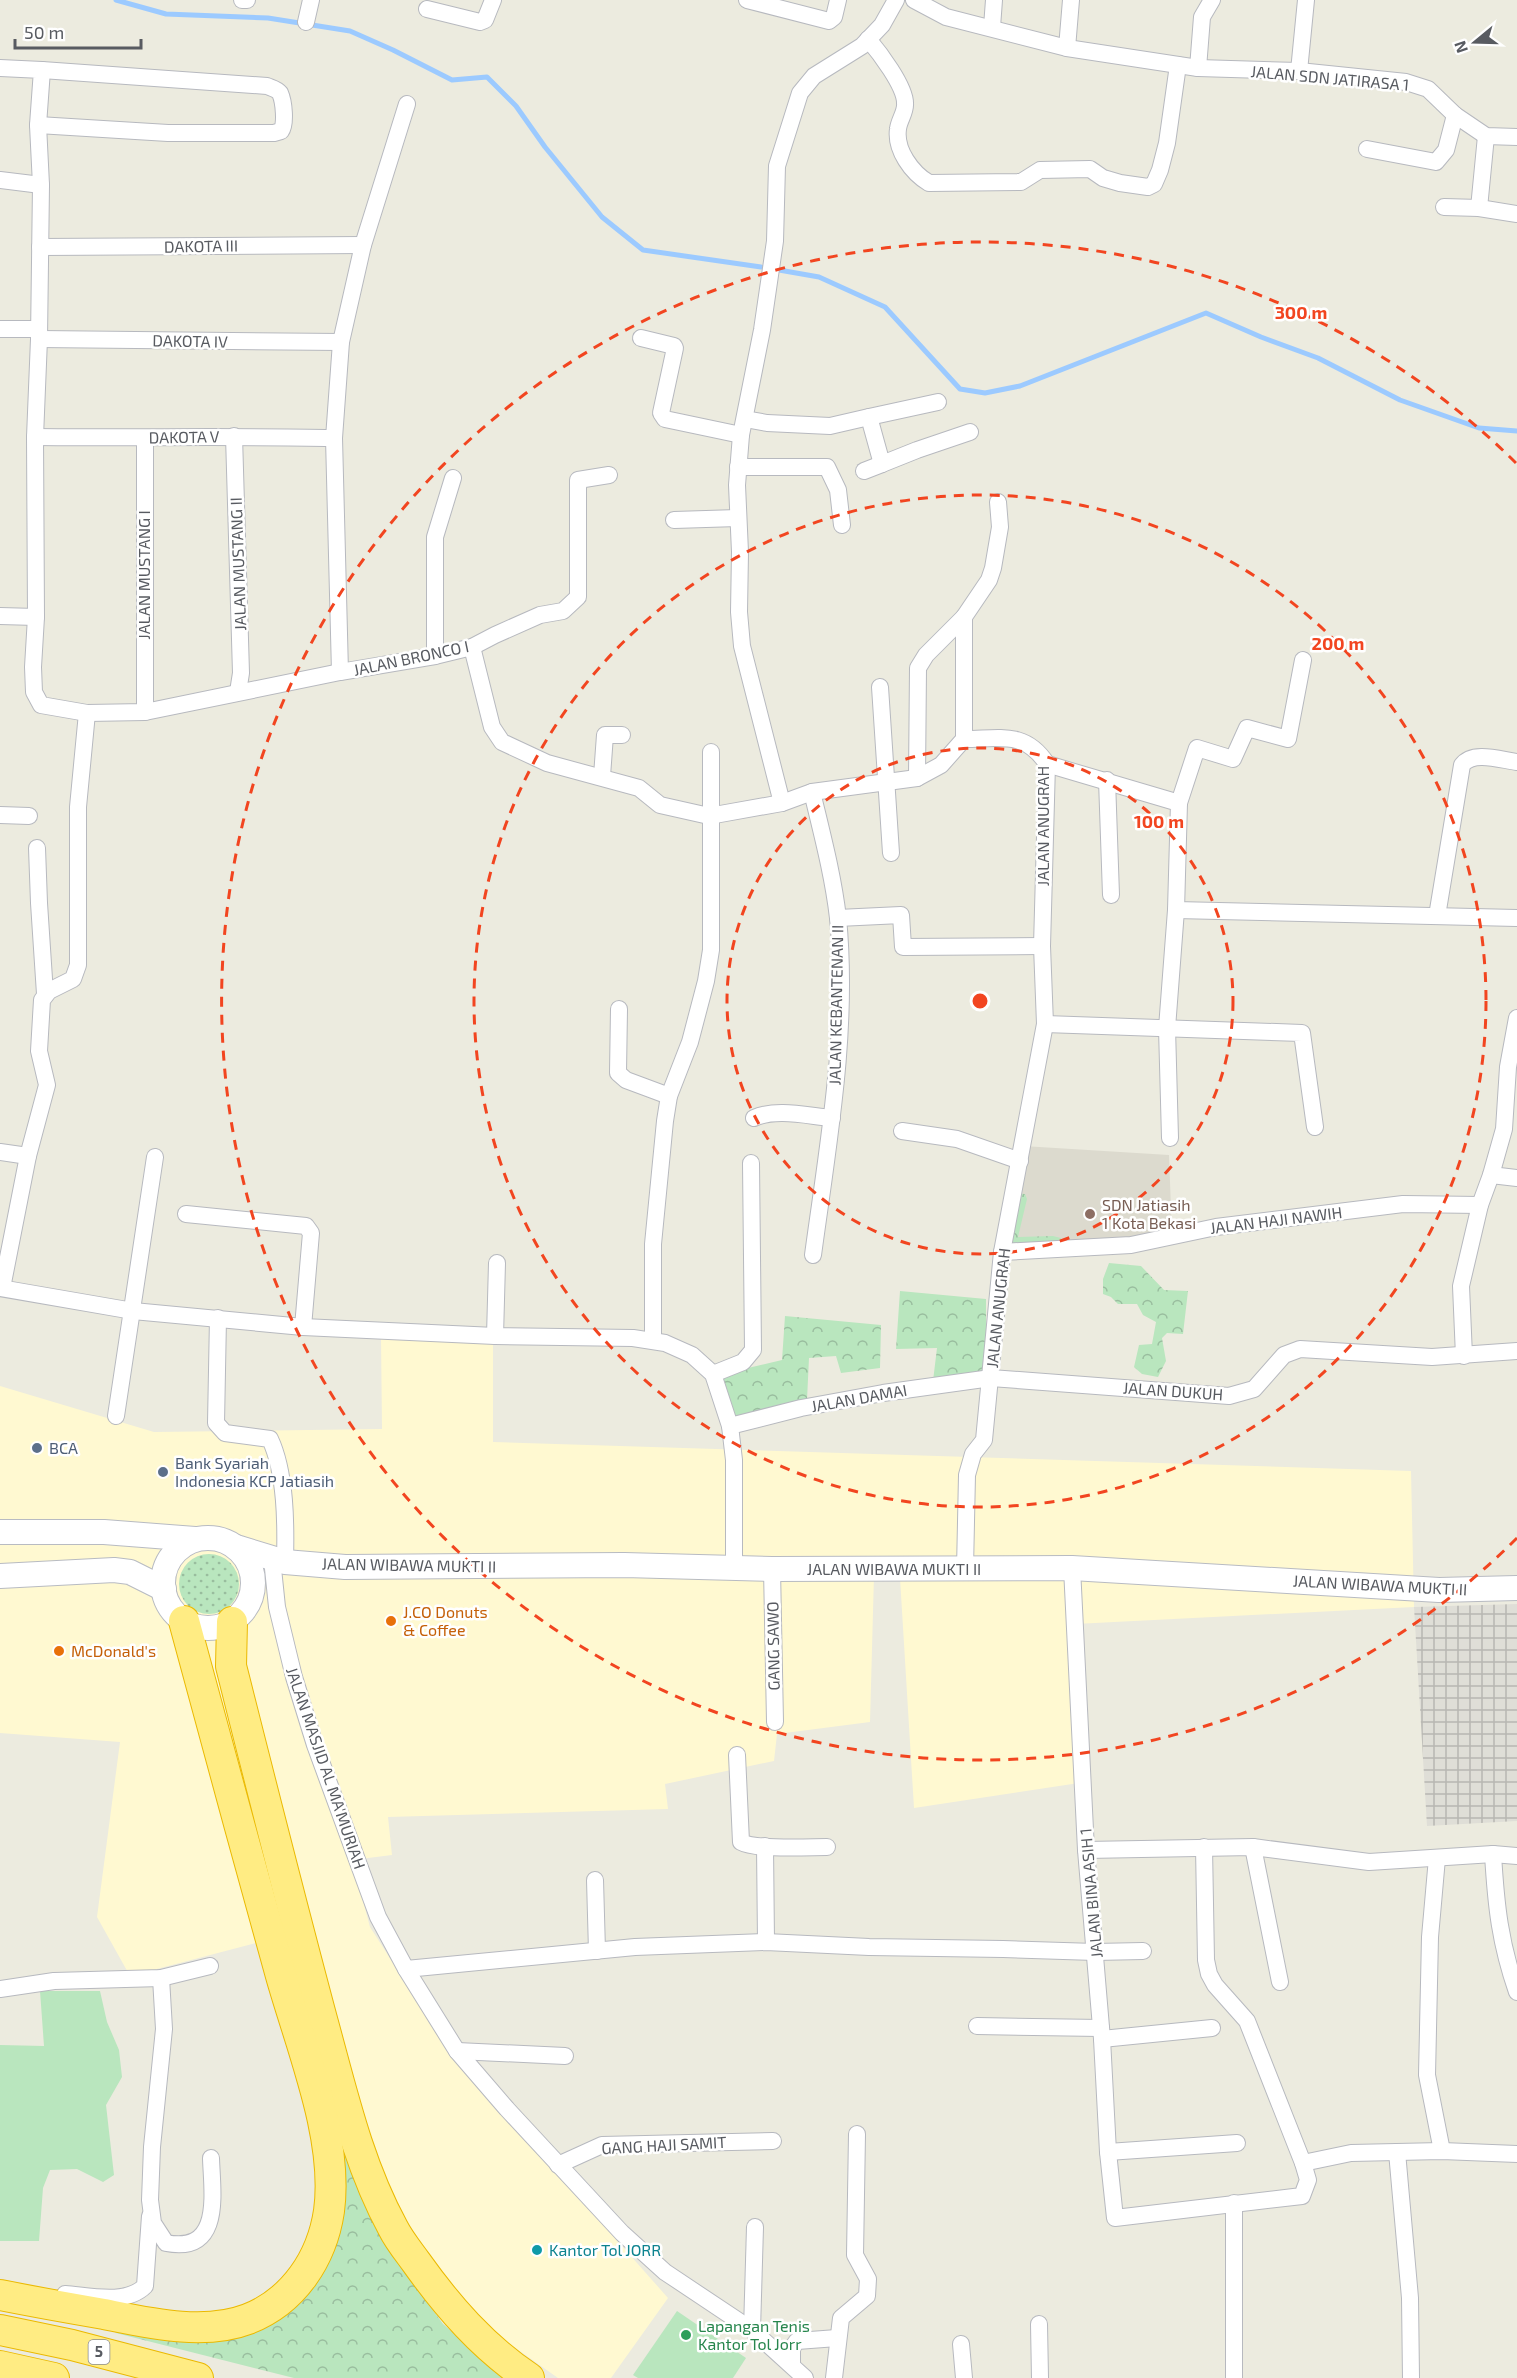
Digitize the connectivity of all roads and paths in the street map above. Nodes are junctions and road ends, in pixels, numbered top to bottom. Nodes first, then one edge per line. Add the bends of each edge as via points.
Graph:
1 (242, 0) edge
2 (247, 0) edge
3 (311, 0) edge
4 (493, 0) edge
5 (747, 0) edge
6 (838, 0) edge
7 (896, 0) edge
8 (914, 0) edge
9 (994, 0) edge
10 (1071, 0) edge
11 (1212, 0) edge
12 (1306, 0) edge
13 (427, 9) dead end
14 (306, 22) dead end
15 (992, 27) junction
16 (868, 39) junction
17 (1067, 48) junction
18 (1178, 65) junction
19 (1198, 68) junction
20 (0, 69) edge
21 (42, 70) junction
22 (1299, 72) junction
23 (407, 104) dead end
24 (1455, 115) junction
25 (38, 124) junction
26 (1486, 136) junction
27 (1517, 137) edge
28 (1367, 149) dead end
29 (0, 180) edge
30 (41, 185) junction
31 (1444, 207) dead end
32 (1479, 208) junction
33 (1517, 214) edge
34 (363, 245) junction
35 (40, 248) junction
36 (0, 329) edge
37 (39, 334) junction
38 (641, 339) dead end
39 (341, 342) junction
40 (938, 402) dead end
41 (869, 417) junction
42 (743, 427) junction
43 (970, 432) dead end
44 (234, 436) junction
45 (35, 437) junction
46 (145, 438) junction
47 (334, 438) junction
48 (882, 464) junction
49 (738, 467) junction
50 (864, 471) dead end
51 (609, 475) dead end
52 (453, 478) dead end
53 (998, 502) dead end
54 (738, 518) junction
55 (674, 520) dead end
56 (842, 525) dead end
57 (0, 616) edge
58 (36, 617) junction
59 (964, 617) junction
60 (472, 647) junction
61 (435, 656) junction
62 (1303, 660) dead end
63 (340, 672) junction
64 (880, 687) dead end
65 (238, 692) junction
66 (145, 712) junction
67 (87, 713) junction
68 (622, 735) dead end
69 (964, 739) junction
70 (711, 752) dead end
71 (1517, 762) edge
72 (1047, 764) junction
73 (602, 776) junction
74 (917, 778) junction
75 (1107, 780) junction
76 (886, 783) junction
77 (812, 792) junction
78 (782, 803) junction
79 (1179, 803) junction
80 (0, 815) edge
81 (30, 816) dead end
82 (709, 816) junction
83 (37, 848) dead end
84 (891, 853) dead end
85 (1111, 895) dead end
86 (1176, 910) junction
87 (1437, 916) junction
88 (838, 918) junction
89 (1517, 918) edge
90 (1042, 946) junction
91 (45, 994) junction
92 (620, 1009) dead end
93 (1517, 1018) edge
94 (1046, 1024) junction
95 (1167, 1028) junction
96 (669, 1095) junction
97 (754, 1118) dead end
98 (832, 1118) junction
99 (1314, 1127) dead end
100 (902, 1131) dead end
101 (1170, 1138) dead end
102 (0, 1152) edge
103 (28, 1156) junction
104 (155, 1157) dead end
105 (1020, 1161) junction
106 (751, 1163) dead end
107 (1491, 1175) junction
108 (1517, 1178) edge
109 (1480, 1205) junction
110 (186, 1214) dead end
111 (1002, 1252) junction
112 (813, 1255) dead end
113 (496, 1263) dead end
114 (1, 1288) edge
115 (133, 1311) junction
116 (218, 1318) junction
117 (303, 1327) junction
118 (495, 1336) junction
119 (653, 1340) junction
120 (1517, 1351) edge
121 (1464, 1356) junction
122 (713, 1374) junction
123 (991, 1378) junction
124 (116, 1416) dead end
125 (730, 1426) junction
126 (0, 1532) edge
127 (195, 1539) junction
128 (236, 1546) junction
129 (278, 1561) junction
130 (1072, 1568) junction
131 (735, 1569) junction
132 (772, 1569) junction
133 (965, 1569) junction
134 (0, 1576) edge
135 (1517, 1588) edge
136 (164, 1589) junction
137 (252, 1596) junction
138 (184, 1621) junction
139 (232, 1622) junction
140 (775, 1722) dead end
141 (737, 1755) dead end
142 (765, 1846) junction
143 (1204, 1846) junction
144 (827, 1847) dead end
145 (1253, 1847) junction
146 (1086, 1850) junction
147 (1494, 1854) junction
148 (1517, 1856) edge
149 (1437, 1858) junction
150 (595, 1880) dead end
151 (765, 1942) junction
152 (1143, 1950) dead end
153 (597, 1951) junction
154 (1095, 1952) junction
155 (210, 1966) dead end
156 (406, 1969) junction
157 (161, 1978) junction
158 (1280, 1982) dead end
159 (0, 1989) edge
160 (1517, 1992) edge
161 (977, 2026) dead end
162 (1212, 2028) dead end
163 (1102, 2033) junction
164 (457, 2051) junction
165 (565, 2056) dead end
166 (856, 2134) dead end
167 (773, 2141) dead end
168 (1237, 2143) dead end
169 (1442, 2151) junction
170 (1108, 2152) junction
171 (1397, 2152) junction
172 (1517, 2154) edge
173 (211, 2158) dead end
174 (1303, 2163) junction
175 (558, 2165) junction
176 (1234, 2203) junction
177 (150, 2212) junction
178 (755, 2227) dead end
179 (0, 2283) edge
180 (0, 2295) edge
181 (1039, 2324) dead end
182 (0, 2330) edge
183 (752, 2330) junction
184 (837, 2338) junction
185 (961, 2344) dead end
186 (792, 2364) junction
187 (0, 2367) edge
188 (54, 2378) edge
189 (198, 2378) edge
190 (529, 2378) edge
191 (806, 2378) edge
192 (834, 2378) edge
193 (964, 2378) edge
194 (1040, 2378) edge
195 (1234, 2378) edge
196 (1411, 2378) edge

1 - 2 street
3 - 14 street
4 - 13 street via 485,20 480,22
5 - 6 street via 829,21 834,17
7 - 16 street via 882,25
8 - 15 street, JALAN SDN JATIRASA 1 via 946,17
9 - 15 street
10 - 17 street
11 - 19 street via 1202,17
12 - 22 street
15 - 17 street, JALAN SDN JATIRASA 1
16 - 18 street via 879,51 905,101 898,129 901,148 913,170 929,183 1021,182 1040,170 1090,169 1103,178 1148,187 1161,170
16 - 42 street via 849,56 814,76 800,93 777,166 775,241
17 - 18 street, JALAN SDN JATIRASA 1
18 - 19 street, JALAN SDN JATIRASA 1
19 - 22 street, JALAN SDN JATIRASA 1
20 - 21 street
21 - 25 street
21 - 25 street via 267,86 281,95 285,124 274,133 168,133
22 - 24 street, JALAN SDN JATIRASA 1 via 1406,82 1428,89
23 - 34 street
24 - 26 street, JALAN SDN JATIRASA 1
24 - 28 street via 1446,150 1436,162
25 - 30 street
26 - 27 street
26 - 32 street
29 - 30 street
30 - 35 street
31 - 32 street
32 - 33 street
34 - 35 street, DAKOTA III
34 - 39 street
35 - 37 street
36 - 37 street, DAKOTA IV
37 - 39 street, DAKOTA IV
37 - 45 street
38 - 42 street via 675,348 661,413 665,419
39 - 47 street
40 - 41 street
41 - 42 street via 830,426 767,423
41 - 48 street
42 - 49 street
43 - 48 street
44 - 46 street, DAKOTA V
44 - 47 street, DAKOTA V
44 - 65 street, JALAN MUSTANG II via 241,673
45 - 46 street, DAKOTA V
45 - 58 street
46 - 66 street, JALAN MUSTANG I
47 - 63 street
48 - 50 street
49 - 54 street
49 - 56 street via 827,467 837,490
51 - 60 street, JALAN BRONCO I via 578,480 578,597 563,611 531,618
52 - 61 street via 435,537
53 - 59 street via 1000,527 993,568
54 - 55 street
54 - 78 street via 742,645
57 - 58 street
58 - 67 street, JALAN BRONCO I via 33,680 38,702 45,707
59 - 69 street
59 - 74 street via 918,668
60 - 61 street, JALAN BRONCO I
60 - 73 street via 492,727 502,742 547,763
61 - 63 street, JALAN BRONCO I
62 - 79 street via 1288,739 1247,728 1233,759 1197,748
63 - 65 street, JALAN BRONCO I
64 - 76 street
65 - 66 street, JALAN BRONCO I
66 - 67 street, JALAN BRONCO I
67 - 91 street via 78,807 78,965 71,981
68 - 73 street via 605,735
69 - 72 street, JALAN ANUGRAH via 1018,739 1037,749
69 - 74 street via 941,765
70 - 82 street
71 - 87 street via 1477,757 1462,765
72 - 75 street
72 - 90 street, JALAN ANUGRAH
73 - 82 street via 639,788 660,805
74 - 76 street
75 - 79 street
75 - 85 street
76 - 77 street
76 - 84 street
77 - 78 street
77 - 88 street, JALAN KEBANTENAN II
78 - 82 street
79 - 86 street
80 - 81 street
82 - 96 street via 711,950 690,1042
83 - 91 street
86 - 87 street
86 - 95 street
87 - 89 street
88 - 90 street via 902,915 903,947
88 - 98 street, JALAN KEBANTENAN II via 839,1048
90 - 94 street, JALAN ANUGRAH
91 - 103 street via 40,1006 39,1051 47,1085
92 - 96 street via 618,1073 626,1080
93 - 107 street via 1508,1067 1504,1128
94 - 95 street
94 - 105 street, JALAN ANUGRAH
95 - 99 street via 1302,1033
95 - 101 street
96 - 119 street via 653,1244
97 - 98 street via 762,1114
98 - 112 street, JALAN KEBANTENAN II
100 - 105 street via 957,1139
102 - 103 street
103 - 114 street
104 - 115 street
105 - 111 street, JALAN ANUGRAH
106 - 122 street via 753,1350 743,1362
107 - 108 street
107 - 109 street
109 - 111 street, JALAN HAJI NAWIH via 1403,1204 1216,1227 1131,1245
109 - 121 street via 1461,1286
110 - 117 street via 306,1226 311,1233
111 - 123 street, JALAN ANUGRAH
113 - 118 street
114 - 115 street
115 - 116 street
115 - 124 street
116 - 117 street
116 - 129 street, JALAN MASJID AL MA'MURIAH via 216,1423 225,1433 270,1439 275,1449 287,1518
117 - 118 street
118 - 119 street
119 - 122 street via 692,1355
120 - 121 street, JALAN DUKUH
121 - 123 street, JALAN DUKUH via 1300,1349 1284,1355 1254,1389 1229,1396
122 - 125 street
123 - 125 street, JALAN DAMAI via 801,1408
123 - 133 street, JALAN ANUGRAH via 984,1440 973,1454 967,1475
125 - 131 street
126 - 127 main road via 104,1532
127 - 128 main road via 216,1538
127 - 136 main road via 170,1558 164,1573
128 - 129 main road, JALAN WIBAWA MUKTI II
128 - 137 main road via 248,1560 254,1578
129 - 131 main road, JALAN WIBAWA MUKTI II via 345,1567 624,1565
129 - 137 main road
129 - 156 street, JALAN MASJID AL MA'MURIAH via 277,1607 315,1745 378,1917
130 - 133 main road, JALAN WIBAWA MUKTI II
130 - 135 main road, JALAN WIBAWA MUKTI II via 1439,1590
130 - 146 street, JALAN BINA ASIH 1
131 - 132 main road, JALAN WIBAWA MUKTI II
132 - 133 main road, JALAN WIBAWA MUKTI II
132 - 140 street, GANG SAWO
134 - 136 main road via 114,1570 130,1572
136 - 138 main road via 170,1607
137 - 139 main road
138 - 139 main road via 216,1628
138 - 180 highway via 325,2127 330,2170 329,2210 323,2239 317,2256 293,2289 278,2302 247,2319 226,2323 172,2327
139 - 190 highway via 231,1666 358,2148 379,2202 425,2276 464,2325
141 - 142 street via 741,1842
142 - 144 street
142 - 151 street
143 - 145 street
143 - 146 street
143 - 174 street via 1209,1974 1247,2021
145 - 149 street via 1369,1862
145 - 158 street
146 - 154 street, JALAN BINA ASIH 1
147 - 148 street
147 - 149 street
147 - 160 street via 1497,1911
149 - 169 street via 1430,1937 1427,2074
150 - 153 street
151 - 153 street
151 - 154 street
152 - 154 street
153 - 156 street
154 - 163 street, JALAN BINA ASIH 1
155 - 157 street
156 - 164 street, JALAN MASJID AL MA'MURIAH
157 - 159 street via 54,1981
157 - 177 street via 164,2029
161 - 163 street
162 - 163 street
163 - 170 street, JALAN BINA ASIH 1
164 - 165 street
164 - 175 street, JALAN MASJID AL MA'MURIAH
166 - 184 street via 855,2255 867,2278 867,2296 841,2318
167 - 175 street, GANG HAJI SAMIT via 602,2145
168 - 170 street
169 - 171 street
169 - 172 street
170 - 176 street, JALAN BINA ASIH 1 via 1115,2218
171 - 174 street via 1351,2153
171 - 196 street via 1410,2298
173 - 177 street via 211,2221 202,2237 188,2243 166,2243
174 - 176 street via 1308,2180 1302,2196
175 - 183 street, JALAN MASJID AL MA'MURIAH via 605,2217 665,2272
176 - 195 street
177 - 179 street via 145,2286 137,2294 115,2297 38,2293
178 - 183 street
181 - 194 street
182 - 189 highway, 5
183 - 186 street, JALAN MASJID AL MA'MURIAH
184 - 186 street via 797,2341 792,2348
184 - 192 street
185 - 193 street
186 - 191 street, JALAN MASJID AL MA'MURIAH
187 - 188 highway

